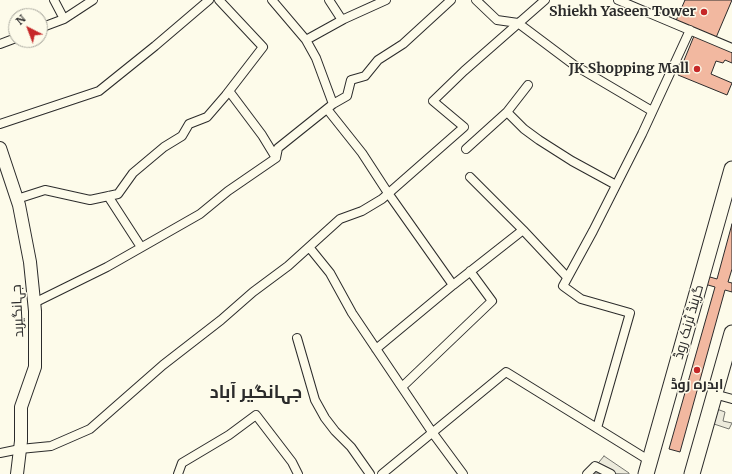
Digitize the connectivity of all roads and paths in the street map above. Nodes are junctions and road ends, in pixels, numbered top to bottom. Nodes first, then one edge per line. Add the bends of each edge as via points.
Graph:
1 (54, 0) edge
2 (93, 0) edge
3 (209, 0) edge
4 (219, 0) edge
5 (272, 0) edge
6 (329, 0) edge
7 (386, 0) edge
8 (451, 0) edge
9 (476, 0) edge
10 (546, 0) edge
11 (618, 0) edge
12 (64, 18) junction
13 (342, 20) junction
14 (518, 23) junction
15 (48, 25) edge
16 (690, 30) junction
17 (306, 40) junction
18 (732, 48) edge
19 (528, 85) dead end
20 (229, 91) junction
21 (330, 107) junction
22 (507, 112) junction
23 (652, 112) junction
24 (0, 124) edge
25 (0, 148) edge
26 (466, 149) dead end
27 (276, 158) junction
28 (732, 169) edge
29 (470, 177) dead end
30 (616, 186) junction
31 (388, 193) junction
32 (108, 196) junction
33 (17, 199) junction
34 (523, 230) junction
35 (141, 247) junction
36 (309, 247) junction
37 (470, 271) junction
38 (567, 277) junction
39 (453, 285) junction
40 (34, 303) junction
41 (732, 332) edge
42 (297, 338) dead end
43 (376, 350) junction
44 (402, 387) junction
45 (714, 394) junction
46 (732, 398) edge
47 (597, 428) junction
48 (432, 432) junction
49 (20, 449) junction
50 (0, 453) edge
51 (648, 468) edge
52 (17, 474) edge
53 (178, 474) edge
54 (298, 474) edge
55 (370, 474) edge
56 (382, 474) edge
57 (463, 474) edge
58 (587, 474) edge
59 (611, 474) edge
60 (692, 474) edge

1 - 12 street
2 - 12 street
3 - 24 street via 99,91
4 - 20 street via 263,47
5 - 17 street
6 - 13 street
7 - 13 street
8 - 21 street via 403,44 378,60 365,76 351,80 347,96
9 - 14 street via 497,20
10 - 14 street
11 - 16 street
12 - 15 street
13 - 17 street
14 - 23 street via 574,65
14 - 31 street via 433,101 464,127
16 - 18 street
16 - 23 street
17 - 21 street via 316,58
19 - 22 street
20 - 27 street
20 - 32 street via 207,118 189,124 182,136 164,147 133,173 118,194
21 - 27 street via 278,148
21 - 31 street
22 - 26 street
22 - 30 street via 539,140
23 - 30 street
25 - 33 street, جہانگیربد
27 - 35 street via 200,214
28 - 51 highway, گرینڈ ٹرنک روڈ
29 - 34 street
30 - 38 street
31 - 36 street via 362,212 340,219
31 - 39 street
32 - 33 street via 90,200 45,190
32 - 35 street
33 - 40 street, جہانگیربد via 30,262
34 - 37 street
34 - 38 street
35 - 40 street
36 - 43 street via 330,273
36 - 49 street via 163,365 90,429 51,446
37 - 39 street
37 - 44 street via 492,301
38 - 47 street via 563,286 581,299 630,313
39 - 43 street
40 - 49 street, جہانگیربد via 35,367 21,407
41 - 45 highway
42 - 55 street via 315,400
43 - 44 street
44 - 48 street
45 - 46 street
45 - 60 highway
47 - 48 street via 506,372
47 - 51 street
48 - 56 street
48 - 57 street
49 - 50 street
49 - 52 street, جہانگیربد
53 - 54 street via 182,463 256,415 292,462
58 - 59 street via 595,466

